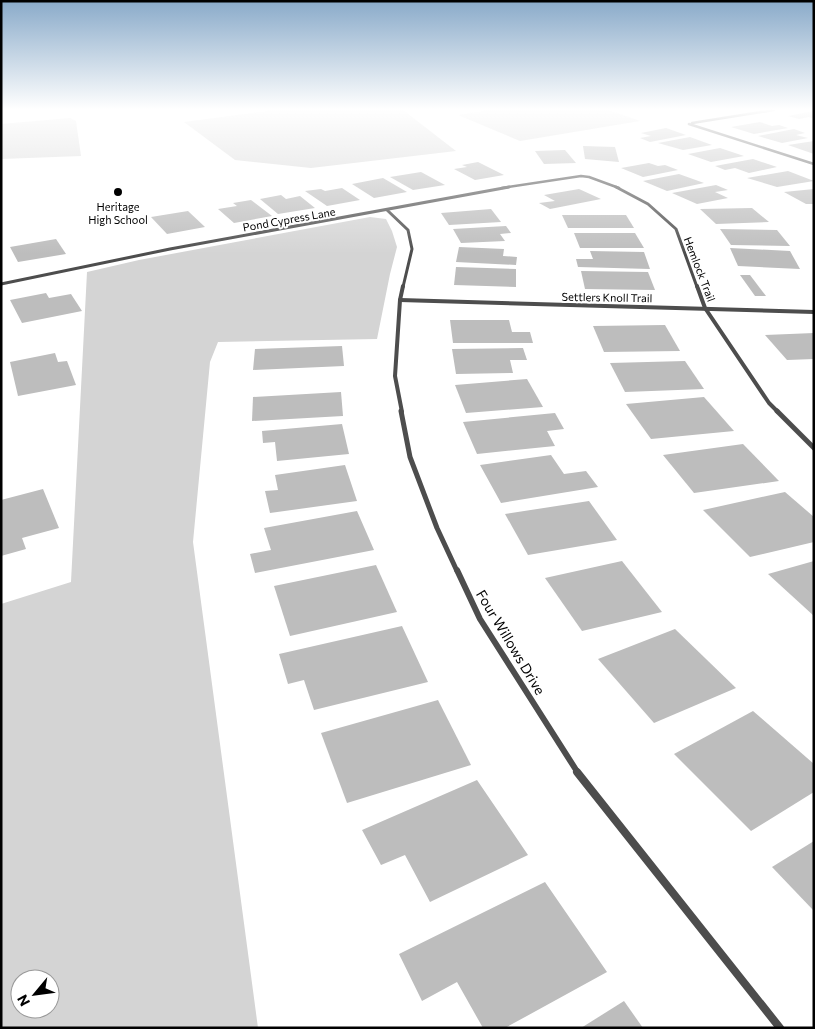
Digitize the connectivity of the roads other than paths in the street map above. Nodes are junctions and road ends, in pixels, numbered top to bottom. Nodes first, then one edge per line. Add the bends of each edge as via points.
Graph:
1 (795, 158) edge
2 (814, 164) edge
3 (581, 176) joint
4 (387, 210) junction
5 (1, 284) edge
6 (400, 300) junction
7 (705, 308) junction
8 (814, 312) edge
9 (814, 448) edge
10 (780, 1028) edge

1 - 2 street
3 - 4 street, Pond Cypress Lane
3 - 7 street, Hemlock Trail via 598,180 646,202 668,219 676,230
4 - 5 street, Pond Cypress Lane
4 - 6 street, Four Willows Drive via 408,230 412,249
6 - 7 street, Settlers Knoll Trail
6 - 10 street, Four Willows Drive via 395,376 410,457 437,528 480,619 577,772
7 - 8 street, Settlers Knoll Trail
7 - 9 street, Hemlock Trail via 769,403

